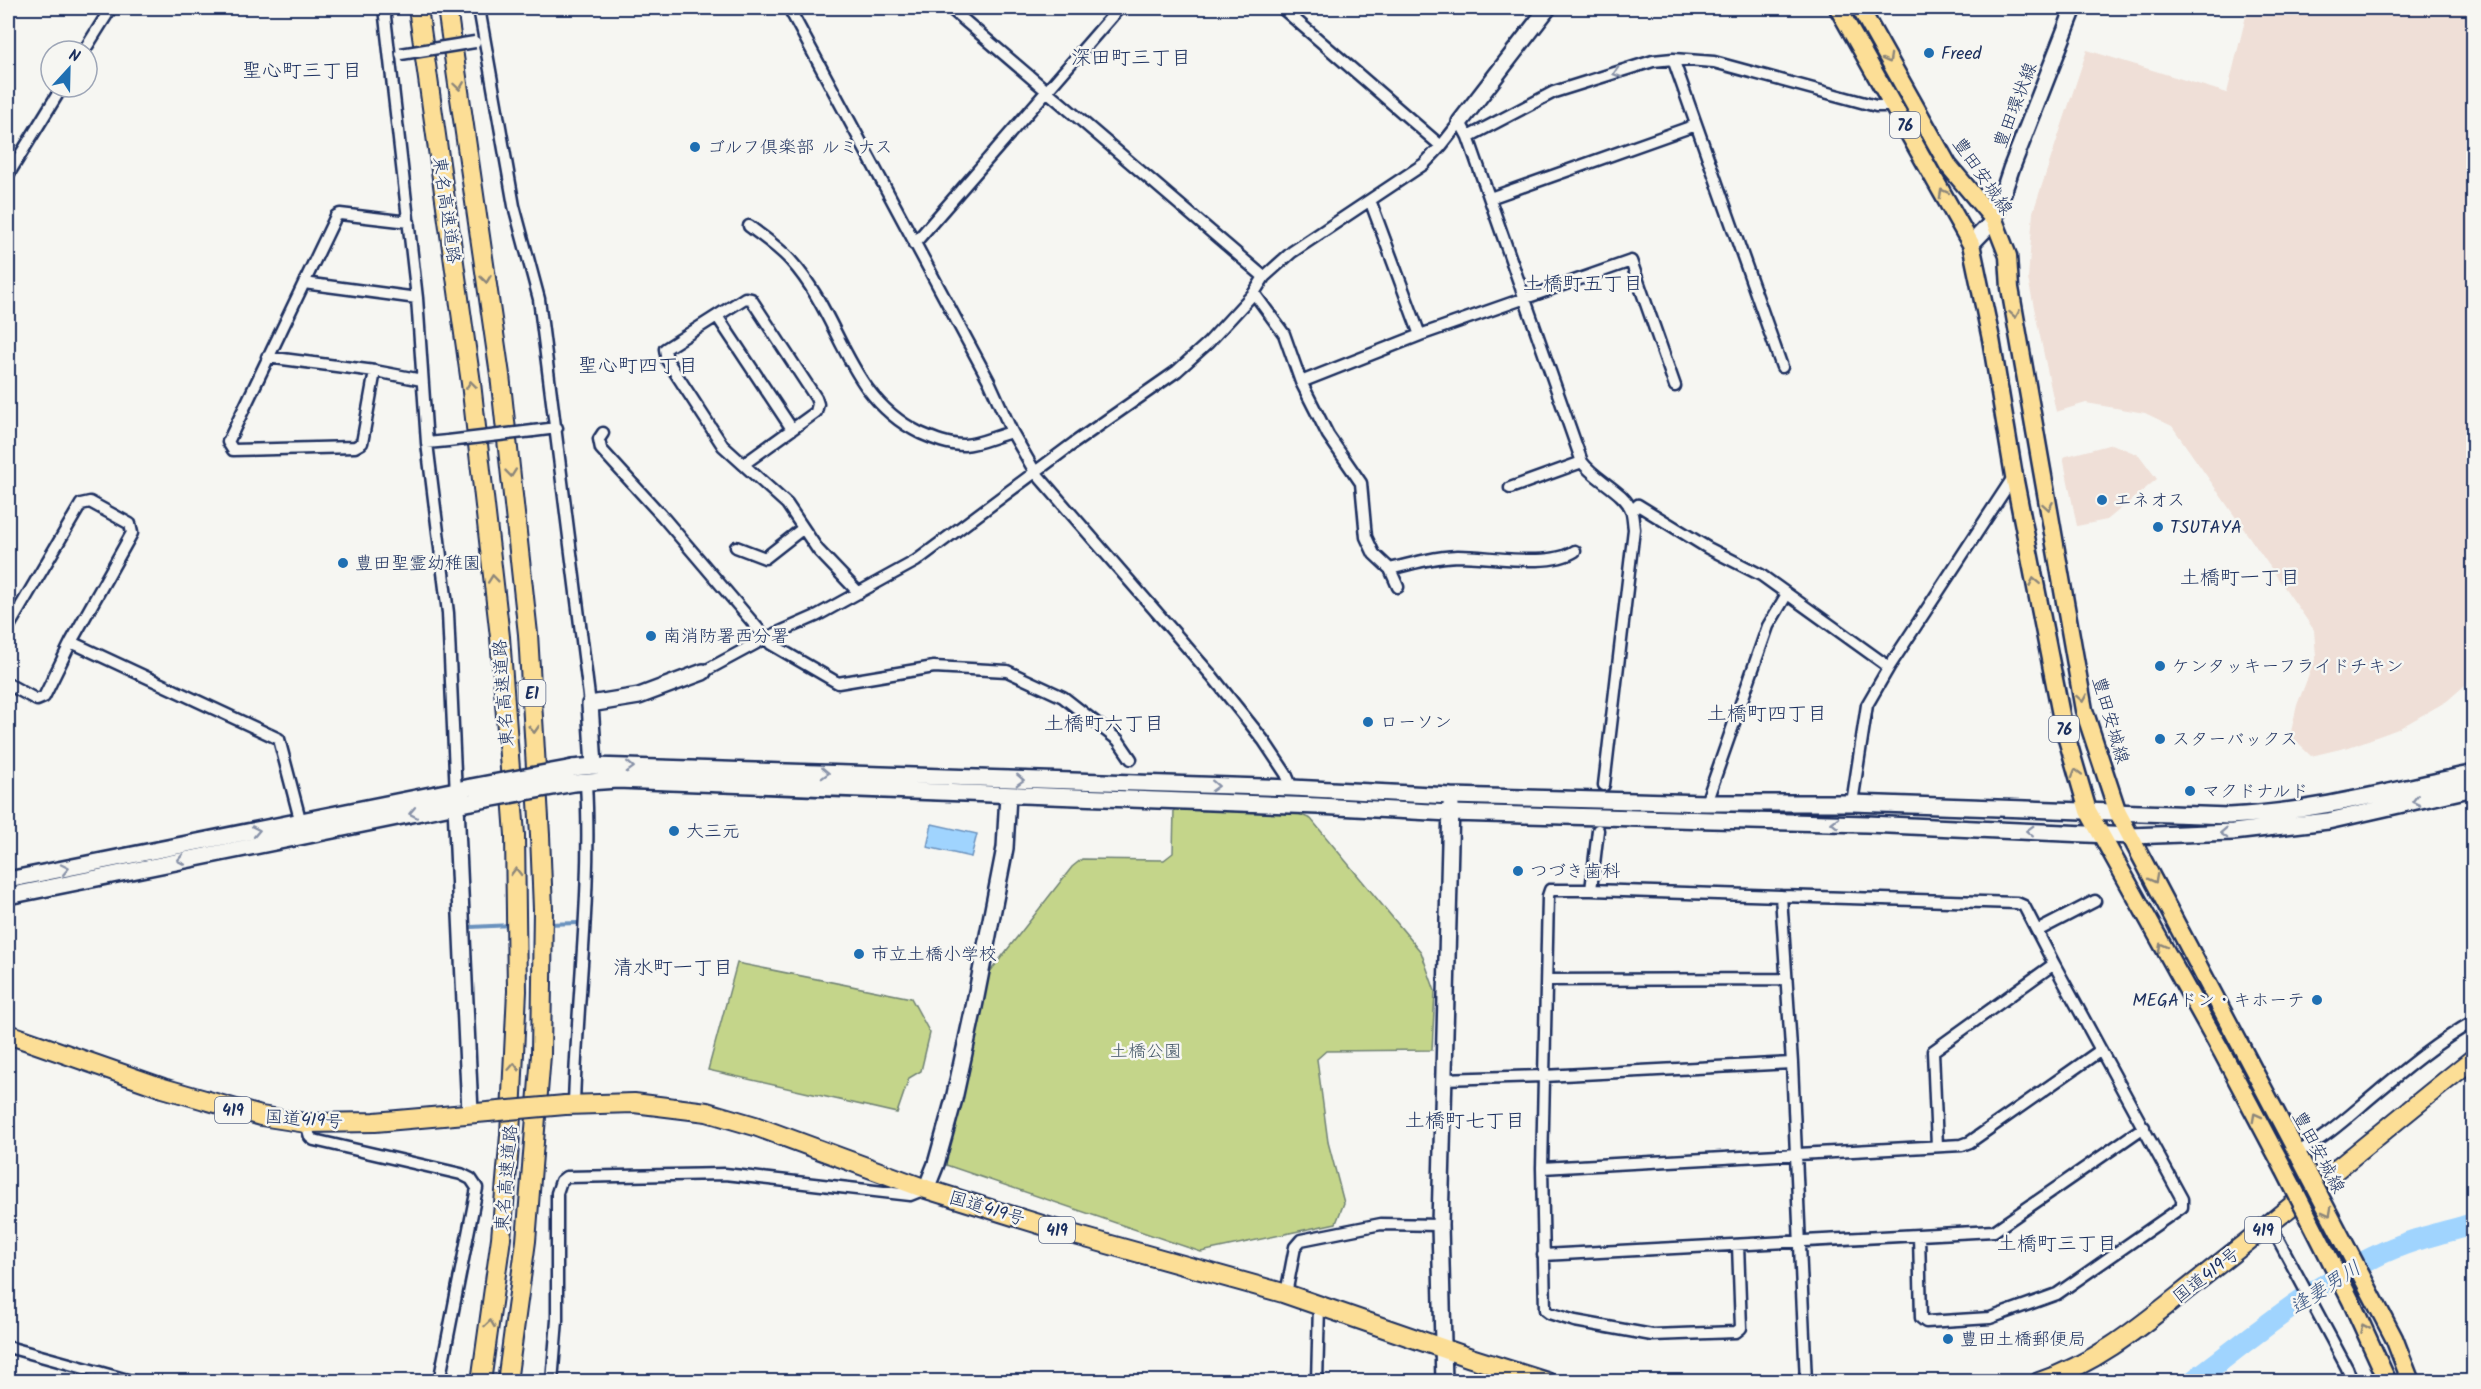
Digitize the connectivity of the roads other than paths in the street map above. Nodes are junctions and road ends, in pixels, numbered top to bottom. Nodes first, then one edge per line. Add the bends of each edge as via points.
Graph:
1 (111, 8) edge
2 (384, 8) edge
3 (418, 8) edge
4 (447, 8) edge
5 (479, 8) edge
6 (789, 8) edge
7 (951, 8) edge
8 (1119, 8) edge
9 (1282, 8) edge
10 (1548, 8) edge
11 (1838, 8) edge
12 (1860, 8) edge
13 (2074, 8) edge
14 (92, 39) edge
15 (480, 41) junction
16 (389, 56) junction
17 (1673, 59) junction
18 (1046, 90) junction
19 (55, 99) edge
20 (1894, 106) junction
21 (1460, 122) junction
22 (1696, 125) junction
23 (1468, 137) junction
24 (1442, 146) junction
25 (8, 175) edge
26 (1490, 198) junction
27 (1370, 200) junction
28 (1994, 220) junction
29 (409, 222) junction
30 (749, 226) dead end
31 (914, 244) junction
32 (1971, 244) junction
33 (1264, 277) junction
34 (304, 282) junction
35 (1254, 293) junction
36 (417, 298) junction
37 (1524, 299) junction
38 (717, 316) junction
39 (1420, 335) junction
40 (267, 357) junction
41 (1782, 367) dead end
42 (375, 371) junction
43 (422, 380) junction
44 (1301, 382) junction
45 (1675, 386) dead end
46 (556, 428) junction
47 (792, 429) junction
48 (1012, 432) junction
49 (603, 433) dead end
50 (427, 442) junction
51 (1582, 462) junction
52 (744, 464) junction
53 (1035, 472) junction
54 (2014, 476) junction
55 (1510, 488) dead end
56 (1632, 511) junction
57 (802, 528) junction
58 (736, 547) dead end
59 (1575, 551) dead end
60 (1390, 569) junction
61 (1398, 587) dead end
62 (859, 594) junction
63 (1787, 594) junction
64 (9, 622) edge
65 (766, 638) junction
66 (71, 642) junction
67 (1889, 667) junction
68 (704, 672) joint
69 (8, 684) edge
70 (590, 704) junction
71 (1131, 759) dead end
72 (594, 766) junction
73 (2474, 772) edge
74 (576, 775) junction
75 (1604, 785) dead end
76 (2474, 788) edge
77 (1292, 789) junction
78 (1008, 795) junction
79 (463, 796) junction
80 (1451, 796) junction
81 (1706, 803) junction
82 (1852, 803) junction
83 (2088, 811) junction
84 (1450, 813) junction
85 (2118, 813) junction
86 (301, 823) junction
87 (1598, 830) dead end
88 (2098, 833) junction
89 (2131, 836) junction
90 (8, 880) edge
91 (1591, 890) junction
92 (8, 896) edge
93 (1781, 896) junction
94 (2095, 901) dead end
95 (2037, 931) junction
96 (2054, 964) junction
97 (1785, 979) junction
98 (1547, 980) junction
99 (2474, 1021) edge
100 (8, 1034) edge
101 (2101, 1050) junction
102 (2474, 1058) edge
103 (1792, 1063) junction
104 (1545, 1076) junction
105 (1442, 1079) junction
106 (569, 1104) junction
107 (470, 1112) junction
108 (306, 1123) junction
109 (2144, 1127) junction
110 (1937, 1146) junction
111 (1796, 1153) junction
112 (2299, 1156) junction
113 (1542, 1168) junction
114 (926, 1189) junction
115 (2270, 1224) junction
116 (1440, 1225) junction
117 (1919, 1235) junction
118 (1800, 1241) junction
119 (1738, 1245) junction
120 (1543, 1255) junction
121 (1286, 1294) junction
122 (1319, 1305) junction
123 (8, 1347) edge
124 (1444, 1347) junction
125 (2049, 1380) edge
126 (135, 1382) edge
127 (440, 1382) edge
128 (481, 1382) edge
129 (507, 1382) edge
130 (552, 1382) edge
131 (1317, 1382) edge
132 (1444, 1382) edge
133 (1547, 1382) edge
134 (1806, 1382) edge
135 (2352, 1382) edge
136 (2388, 1382) edge
137 (2411, 1382) edge

1 - 14 street
2 - 16 street
128 -> 3 highway, 東名高速道路 / E1 via 501,1238 511,1123 517,991 515,836 500,637 471,383
4 -> 129 highway, 東名高速道路 / E1 via 503,399 528,634 540,835 541,1055 526,1241
5 - 15 street
6 - 31 street
7 - 18 street
8 - 18 street
9 - 24 street
10 - 21 street
11 - 20 main road, 76
12 -> 28 main road, 豊田安城線 / 76 via 1948,165
13 - 28 street, 豊田環状線
15 - 16 street, bridge
15 - 46 street via 514,206 539,299
16 - 29 street
17 - 20 street via 1714,62 1876,106
17 - 22 street
17 -> 23 street via 1653,61 1554,92
18 - 31 street
18 - 33 street
19 - 25 street
32 -> 20 main road, 76
21 - 23 street
21 - 24 street
22 - 26 street
22 - 41 street
23 - 26 street
24 - 27 street via 1424,164
26 - 37 street
27 - 33 street via 1318,232
27 - 39 street
28 - 32 street, 豊田環状線
28 -> 85 main road, 豊田安城線 / 76 via 2008,256 2010,288 2084,710
29 - 34 street via 336,216
29 - 36 street
30 - 48 street via 791,261 823,308 864,386 910,428 963,445
31 - 48 street via 989,381
32 - 54 main road, 76
33 - 35 street
34 - 36 street
34 - 40 street
35 - 44 street via 1284,334
35 - 53 street via 1177,371
36 - 43 street
37 - 39 street
37 - 45 street via 1631,261
37 - 51 street
38 - 47 street
38 - 47 street via 745,298 752,299 818,404 816,412
38 - 52 street via 665,349 667,360 723,446
39 - 44 street
40 - 42 street
40 - 42 street via 228,442 233,450 355,447 362,443
42 - 43 street
43 - 50 street
44 - 60 street via 1328,435 1361,483 1366,537 1374,554
46 - 50 street, bridge
46 - 70 street
47 - 52 street
48 - 53 street
49 - 65 street via 599,440 601,449
50 - 79 street via 448,613
51 - 55 street
51 - 56 street
52 - 57 street via 787,504
53 - 62 street via 916,561
53 - 77 street via 1212,676 1264,741
54 - 67 street
83 -> 54 main road, 76 via 2063,725
56 - 63 street via 1638,505 1650,511
56 - 75 street via 1634,529
57 - 58 street via 765,558
57 - 62 street
59 - 60 street via 1556,560 1459,556
60 - 61 street
62 - 65 street
63 - 67 street
63 - 81 street via 1768,626
64 - 66 street via 81,504 90,502 130,524 132,533
65 - 68 street
65 - 71 street via 838,683 934,667 1007,671 1063,697 1118,740
66 - 69 street via 41,699
66 - 86 street via 279,739
67 - 82 street via 1867,705
68 - 70 street via 639,696
70 - 72 street
72 - 74 street
72 -> 77 street
73 - 85 street via 2277,814
74 - 78 street via 617,780
74 - 79 street, bridge
74 - 106 street via 589,832 587,903
76 -> 89 street via 2328,821 2233,832
77 - 80 street
78 - 84 street
78 - 114 street via 1005,848 974,1007 954,1099
79 - 86 street
79 -> 92 street
79 - 107 street
80 - 81 street
80 - 84 street
81 - 82 street
82 - 83 street
83 - 85 street
83 - 88 main road, 76
88 -> 84 street
84 - 105 street
85 - 89 main road, 豊田安城線 / 76
90 -> 86 street
87 - 91 street
88 - 89 street
136 -> 88 main road, 76, bridge via 2284,1169
89 -> 112 main road, 豊田安城線 / 76
91 - 93 street
91 - 98 street via 1550,890
93 - 95 street via 2017,903 2024,906
93 - 97 street
94 - 95 street
95 - 96 street
96 - 101 street
96 - 110 street via 1933,1051
97 - 98 street
97 - 103 street
98 - 104 street
99 - 112 street via 2442,1039
100 - 108 highway, 国道419号 / 419 via 222,1107
101 - 109 street
101 - 110 street via 1970,1142
102 - 115 highway, 国道419号 / 419
103 - 104 street
103 - 111 street
104 - 105 street
104 - 113 street
105 - 116 street
106 - 107 highway, 国道419号 / 419, bridge
106 - 114 highway, 国道419号 / 419 via 634,1103 707,1112
107 - 108 highway, 国道419号 / 419 via 375,1122
108 - 127 street via 309,1137 314,1140 461,1174 477,1188
109 - 117 street via 1994,1231
109 - 117 street via 2182,1199 2182,1207 2057,1294 1990,1318 1926,1322 1921,1318
110 - 111 street
111 - 113 street
111 - 118 street
112 -> 137 main road, 豊田安城線 / 76, bridge via 2394,1338
113 - 120 street
114 - 121 highway, 国道419号 / 419
114 - 130 street via 910,1195 725,1174 566,1177 557,1193 557,1320
115 - 125 highway, 国道419号 / 419 via 2118,1344
115 - 135 street
116 - 121 street via 1381,1224 1300,1240
116 - 124 street
117 - 118 street
118 - 119 street
118 - 134 street
119 - 120 street
119 - 120 street via 1741,1328 1736,1332 1652,1335 1549,1313 1545,1310
121 - 122 highway, 国道419号 / 419
122 - 124 highway, 国道419号 / 419
122 - 131 street
123 - 126 street
124 - 132 street
124 - 133 highway, 国道419号 / 419

